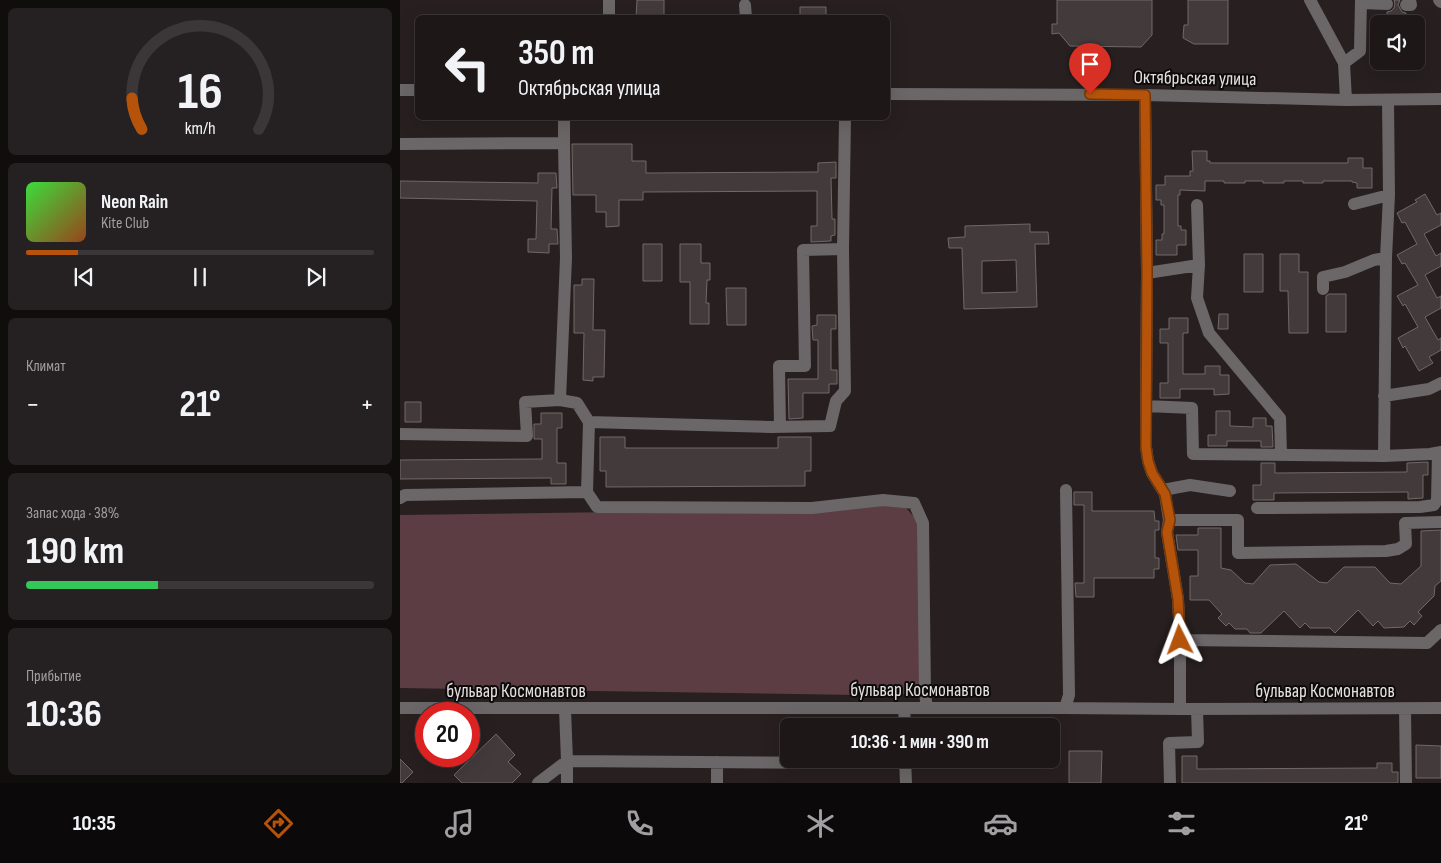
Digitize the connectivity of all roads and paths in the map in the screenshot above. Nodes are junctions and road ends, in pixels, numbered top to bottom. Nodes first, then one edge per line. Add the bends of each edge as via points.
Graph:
1 (609, 0) edge
2 (1310, 0) edge
3 (1361, 2) edge
4 (1387, 4) dead end
5 (609, 15) edge
6 (1344, 63) junction
7 (400, 90) edge
8 (415, 90) edge
9 (890, 94) edge
10 (1145, 95) junction
11 (1441, 99) edge
12 (1346, 100) junction
13 (1388, 100) junction
14 (564, 120) edge
15 (845, 120) edge
16 (564, 143) junction
17 (400, 144) edge
18 (1389, 195) junction
19 (1197, 204) dead end
20 (1354, 204) dead end
21 (843, 249) junction
22 (1386, 258) junction
23 (1199, 265) junction
24 (1147, 272) junction
25 (1323, 289) dead end
26 (1441, 383) edge
27 (1384, 396) junction
28 (560, 400) junction
29 (1146, 406) junction
30 (589, 422) junction
31 (780, 427) junction
32 (400, 434) edge
33 (1439, 452) edge
34 (1281, 455) junction
35 (1384, 456) junction
36 (1066, 490) dead end
37 (1163, 490) junction
38 (1230, 491) dead end
39 (587, 492) junction
40 (400, 498) edge
41 (1257, 508) dead end
42 (1170, 520) junction
43 (1441, 522) edge
44 (1441, 630) edge
45 (1180, 640) junction
46 (400, 708) edge
47 (904, 708) junction
48 (927, 708) junction
49 (1065, 708) junction
50 (1441, 708) edge
51 (415, 709) edge
52 (565, 709) junction
53 (1180, 709) junction
54 (1197, 709) junction
55 (1405, 709) junction
56 (480, 711) edge
57 (905, 718) edge
58 (567, 761) junction
59 (717, 762) junction
60 (780, 762) edge
61 (905, 768) edge
62 (538, 783) edge
63 (567, 783) edge
64 (717, 783) edge
65 (906, 783) edge
66 (1170, 783) edge
67 (1406, 783) edge

1 - 5 street
2 - 6 street
3 - 4 street
3 - 6 street via 1360,51
6 - 12 street
7 - 8 street
9 - 10 street, Октябрьская улица
10 - 12 street, Октябрьская улица
10 - 24 street
11 - 13 street, Октябрьская улица
12 - 13 street, Октябрьская улица
13 - 18 street
14 - 16 street
15 - 21 street
16 - 17 street
16 - 28 street via 566,258
18 - 20 street
18 - 22 street
19 - 23 street
21 - 31 street via 845,391 836,401 830,426
21 - 31 street via 803,250 805,366 779,366
22 - 25 street via 1323,277
22 - 27 street
23 - 24 street
23 - 34 street via 1196,298 1209,333 1280,418
24 - 29 street
26 - 27 street via 1429,389
27 - 35 street
28 - 30 street via 577,403
28 - 32 street via 525,402 527,436
29 - 34 street via 1192,408 1193,454
29 - 37 street via 1148,461
30 - 31 street
30 - 39 street
33 - 35 street
33 - 41 street via 1434,506
34 - 35 street
36 - 49 street via 1069,695
37 - 38 street via 1190,485
37 - 42 street
39 - 40 street via 405,495
39 - 48 street via 597,507 812,508 883,500 914,503 923,523
42 - 43 street via 1238,520 1238,553 1386,551 1406,544 1405,523
42 - 45 street via 1167,532 1178,599
44 - 45 street via 1427,643
45 - 53 street
46 - 51 street, бульвар Космонавтов
47 - 48 street, бульвар Космонавтов
47 - 52 street, бульвар Космонавтов
47 - 57 street
48 - 49 street, бульвар Космонавтов
49 - 53 street, бульвар Космонавтов
50 - 55 street, бульвар Космонавтов
52 - 56 street, бульвар Космонавтов
52 - 58 street
53 - 54 street, бульвар Космонавтов
54 - 55 street, бульвар Космонавтов
54 - 66 street via 1198,742 1169,743
55 - 67 street
58 - 59 street
58 - 62 street
58 - 63 street
59 - 60 street
59 - 64 street
61 - 65 street

